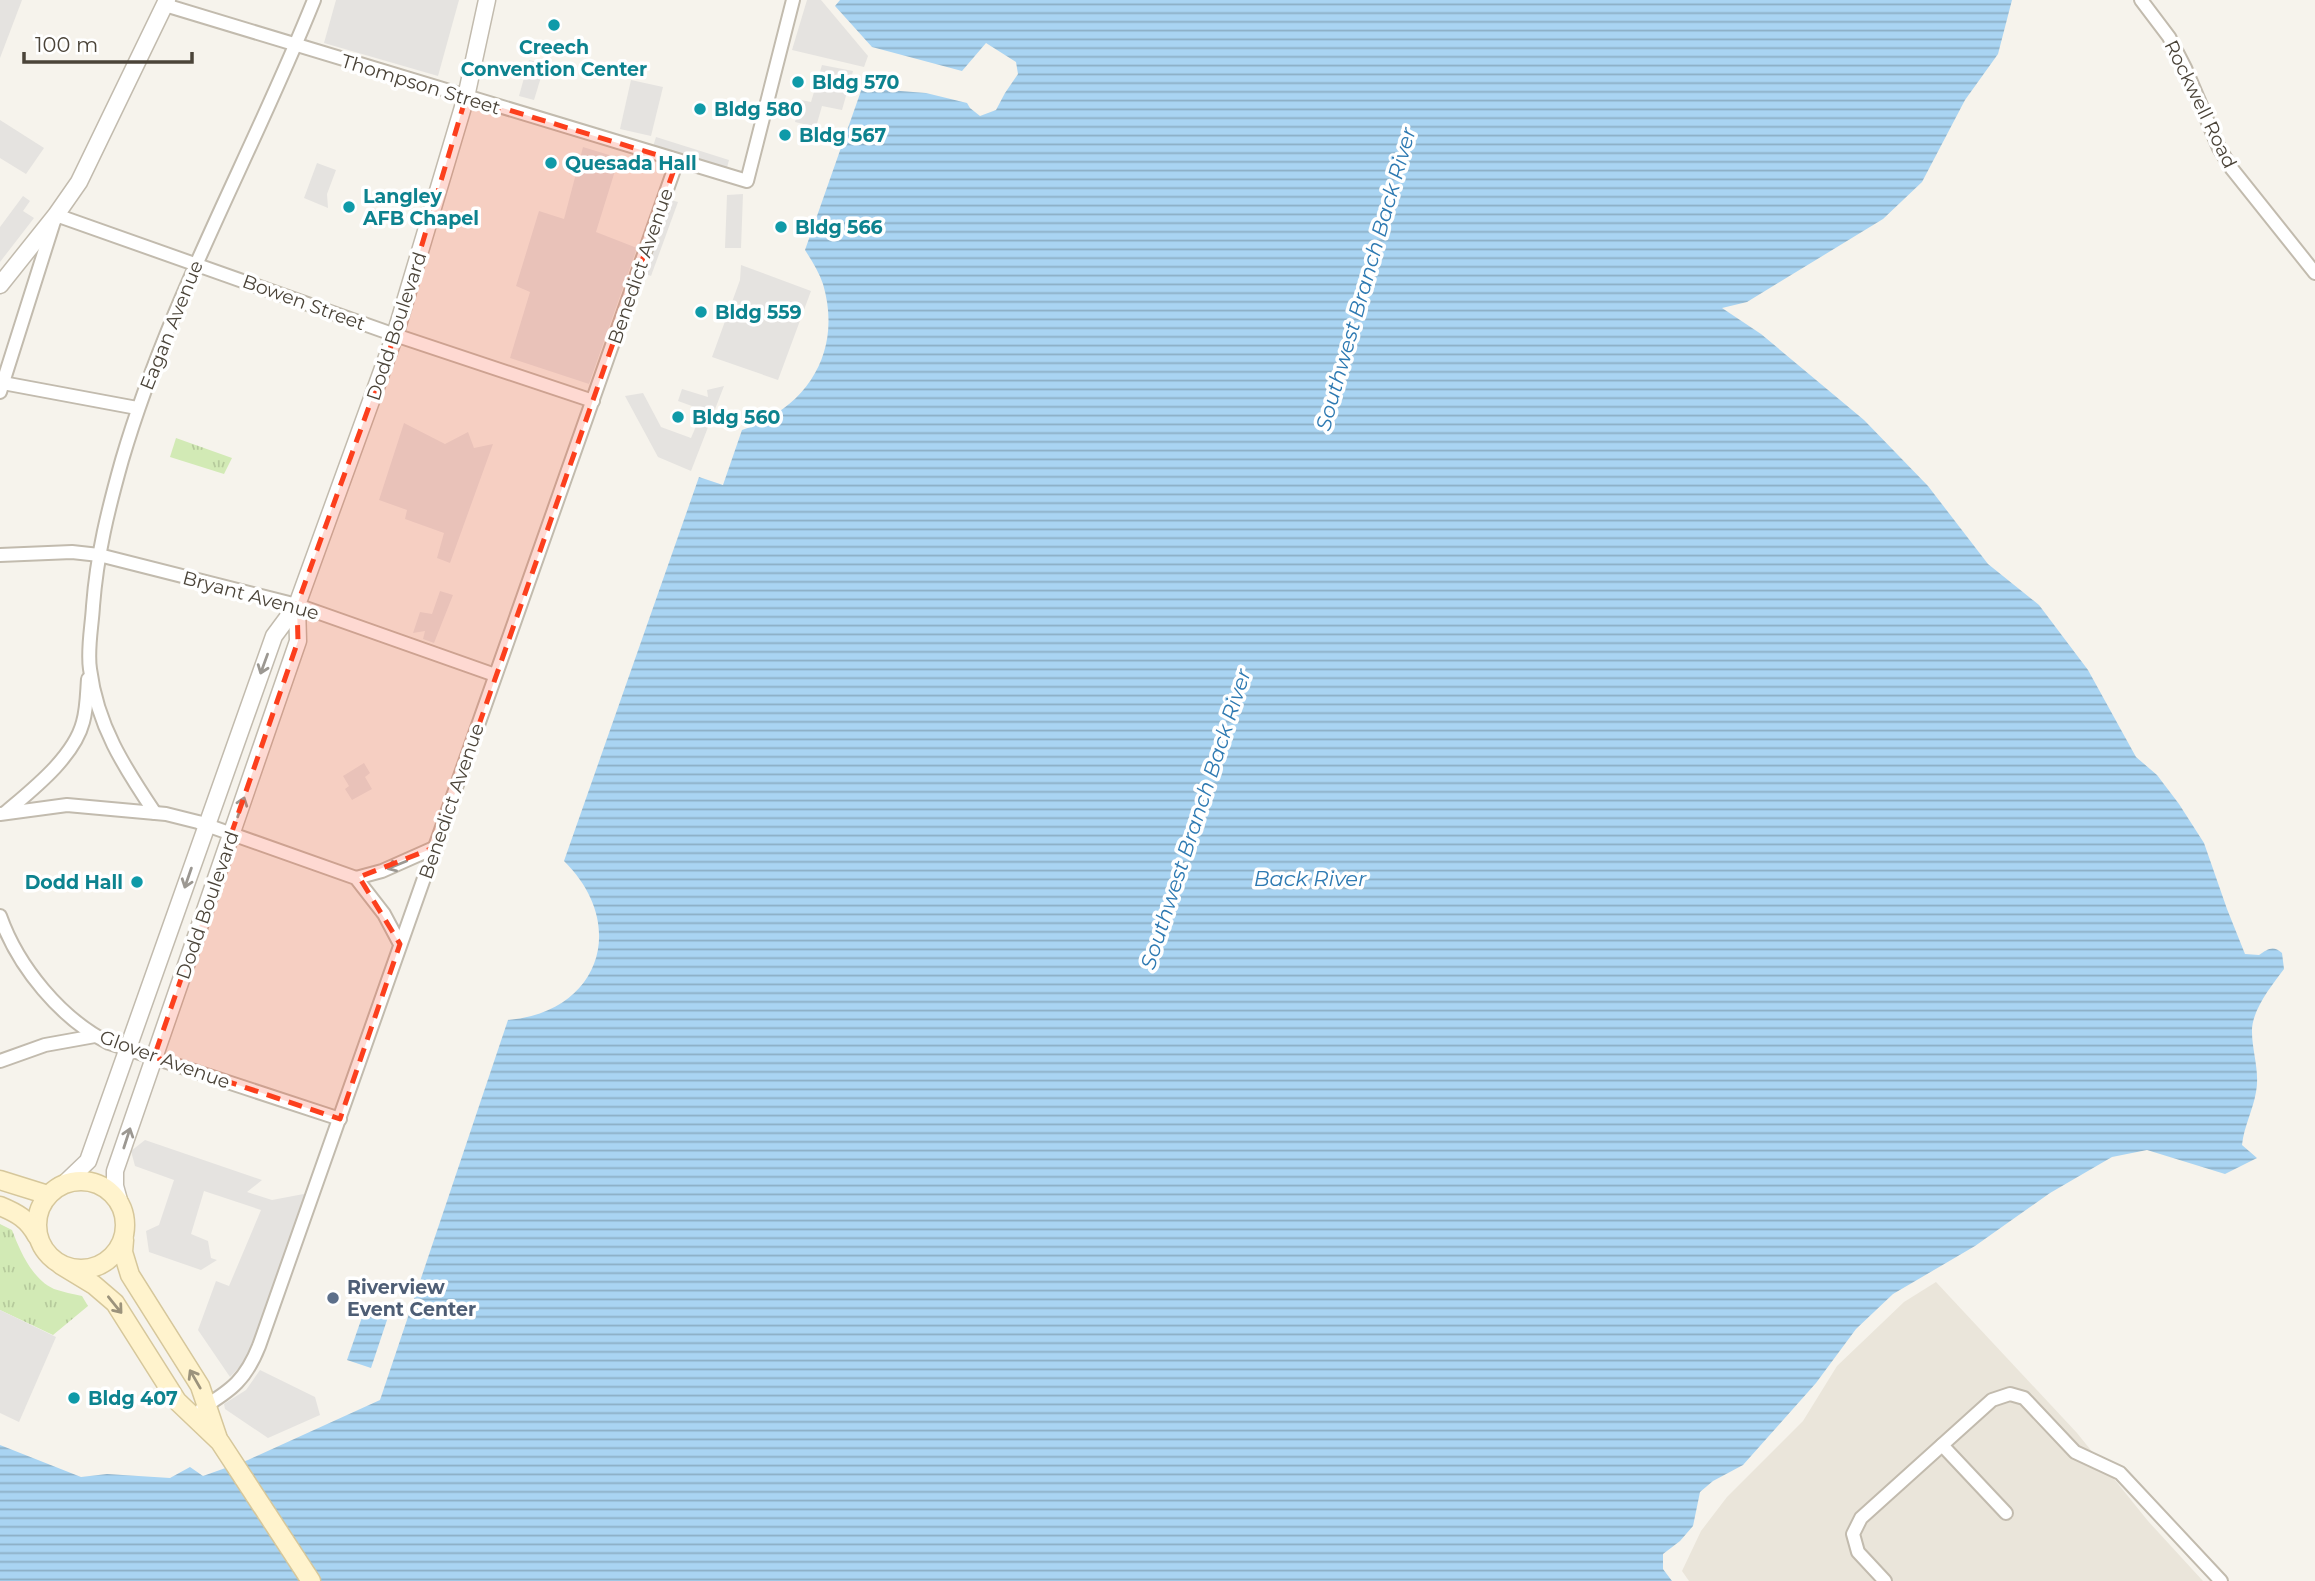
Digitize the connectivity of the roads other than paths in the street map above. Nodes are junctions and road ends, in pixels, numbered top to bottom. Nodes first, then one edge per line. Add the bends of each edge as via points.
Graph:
1 (314, 0) edge
2 (487, 0) edge
3 (793, 0) edge
4 (2141, 0) edge
5 (166, 3) edge
6 (296, 46) junction
7 (466, 97) junction
8 (677, 161) junction
9 (56, 215) junction
10 (195, 262) junction
11 (2315, 273) edge
12 (0, 285) edge
13 (395, 335) junction
14 (1, 387) edge
15 (593, 401) junction
16 (137, 408) junction
17 (0, 555) edge
18 (99, 555) junction
19 (298, 605) junction
20 (90, 668) junction
21 (495, 675) junction
22 (3, 813) edge
23 (155, 813) junction
24 (206, 825) junction
25 (232, 835) junction
26 (436, 847) junction
27 (356, 878) junction
28 (0, 916) edge
29 (400, 944) junction
30 (95, 1036) junction
31 (128, 1049) junction
32 (154, 1057) junction
33 (0, 1061) edge
34 (340, 1119) junction
35 (0, 1180) edge
36 (64, 1184) junction
37 (48, 1195) junction
38 (120, 1203) junction
39 (0, 1206) edge
40 (125, 1234) junction
41 (38, 1237) junction
42 (61, 1265) junction
43 (199, 1410) junction
44 (1942, 1445) junction
45 (2006, 1513) dead end
46 (2213, 1578) edge
47 (311, 1581) edge
48 (1885, 1581) edge

1 - 6 street, Eagan Avenue
2 - 7 street, Dodd Boulevard
3 - 8 street, Thompson Street via 747,181
4 - 11 street, Rockwell Road via 2175,47 2232,169
5 - 6 street, Thompson Street
5 - 9 street via 79,182
6 - 7 street, Thompson Street
6 - 10 street, Eagan Avenue
7 - 8 street, Thompson Street
7 - 13 street, Dodd Boulevard
8 - 15 street, Benedict Avenue
9 - 10 street, Bowen Street
9 - 12 street
9 - 14 street
10 - 13 street, Bowen Street
10 - 16 street, Eagan Avenue
13 - 15 street, Bowen Street
13 - 19 street, Dodd Boulevard
14 - 16 street
15 - 21 street, Benedict Avenue
16 - 18 street, Eagan Avenue
17 - 18 street, Bryant Avenue
18 - 19 street, Bryant Avenue
18 - 20 street, Eagan Avenue
19 - 21 street, Bryant Avenue
19 -> 24 street, Dodd Boulevard via 274,636
25 -> 19 street, Dodd Boulevard via 298,641
20 - 22 street, Eagan Avenue via 83,723 71,746 49,775
20 - 23 street, Eagan Avenue via 104,729
21 - 26 street, Benedict Avenue
22 - 23 street via 67,805
23 - 24 street
24 - 25 street
24 -> 31 street, Dodd Boulevard
25 - 27 street
25 - 32 street, Dodd Boulevard
26 -> 27 street
26 - 29 street, Benedict Avenue
27 - 29 street
28 - 30 street, Glover Avenue via 25,963 52,999
29 - 34 street, Benedict Avenue
30 - 31 street, Glover Avenue
30 - 33 street via 45,1045
31 - 32 street, Glover Avenue
31 - 36 street, Dodd Boulevard via 88,1161
32 - 34 street, Glover Avenue
38 -> 32 street, Dodd Boulevard via 116,1171
34 - 43 street, Benedict Avenue via 250,1368 237,1384
35 - 37 main road
36 - 37 main road
36 - 38 main road via 90,1181
37 - 41 main road via 38,1215
38 - 40 main road
39 - 41 main road via 29,1222
40 - 42 main road via 120,1247 100,1265 74,1269
43 -> 40 main road via 200,1385 130,1275 123,1252
41 - 42 main road via 43,1249
42 -> 43 main road via 115,1303 177,1401
43 - 47 main road
44 - 45 street
44 - 46 street via 1992,1400 2010,1394 2024,1398 2075,1452 2120,1473
44 - 48 street via 1861,1518 1853,1534 1858,1552

